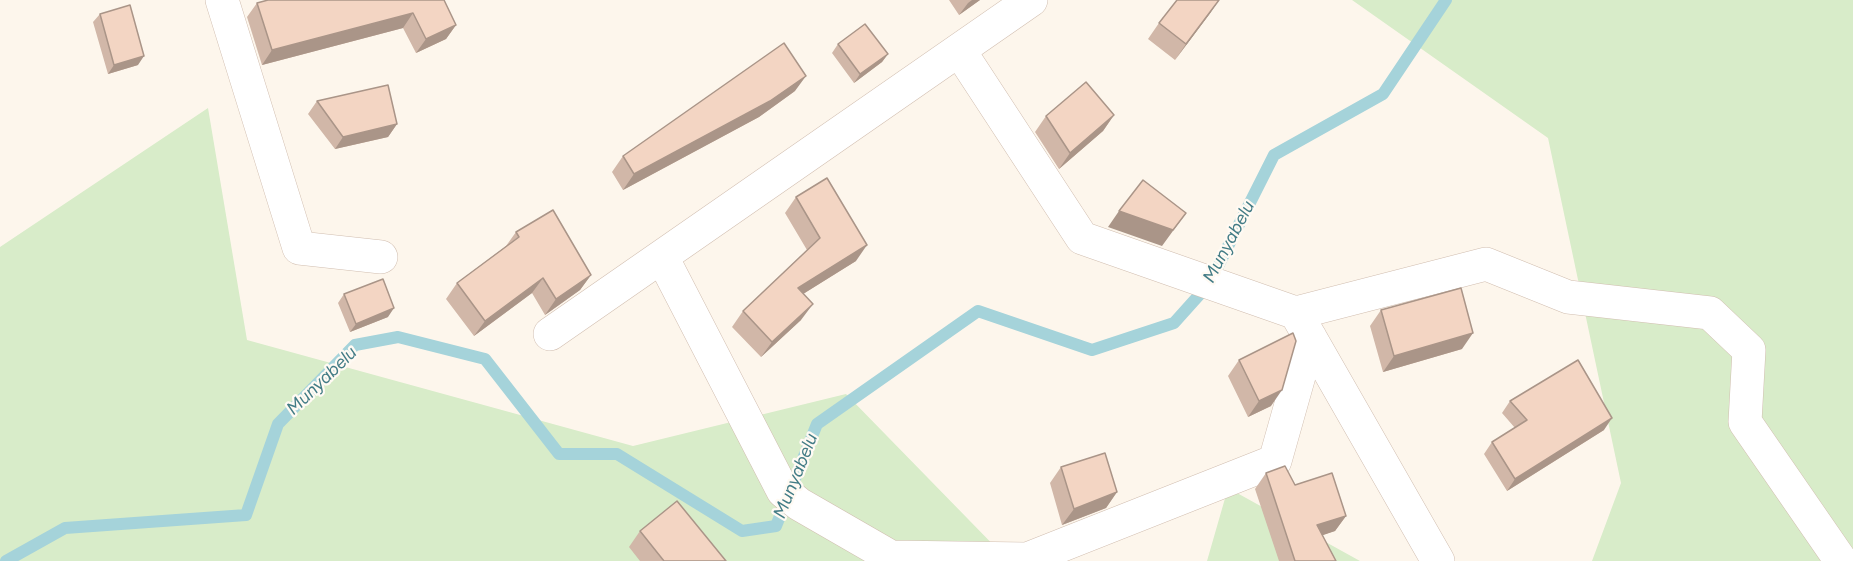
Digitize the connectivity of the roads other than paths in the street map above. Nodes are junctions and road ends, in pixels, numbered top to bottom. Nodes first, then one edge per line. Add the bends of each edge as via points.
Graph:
1 (222, 0) edge
2 (1031, 0) edge
3 (959, 50) junction
4 (381, 257) dead end
5 (662, 257) junction
6 (1303, 325) junction
7 (550, 334) dead end
8 (891, 559) edge
9 (1028, 560) edge
10 (1438, 561) edge
11 (1841, 561) edge

1 - 4 street via 299,248
2 - 3 street
3 - 5 street
3 - 6 street via 1082,238
5 - 7 street
5 - 8 street via 791,498
6 - 9 street via 1275,461
6 - 10 street
6 - 11 street via 1486,264 1568,297 1710,313 1749,350 1745,422
8 - 9 street

